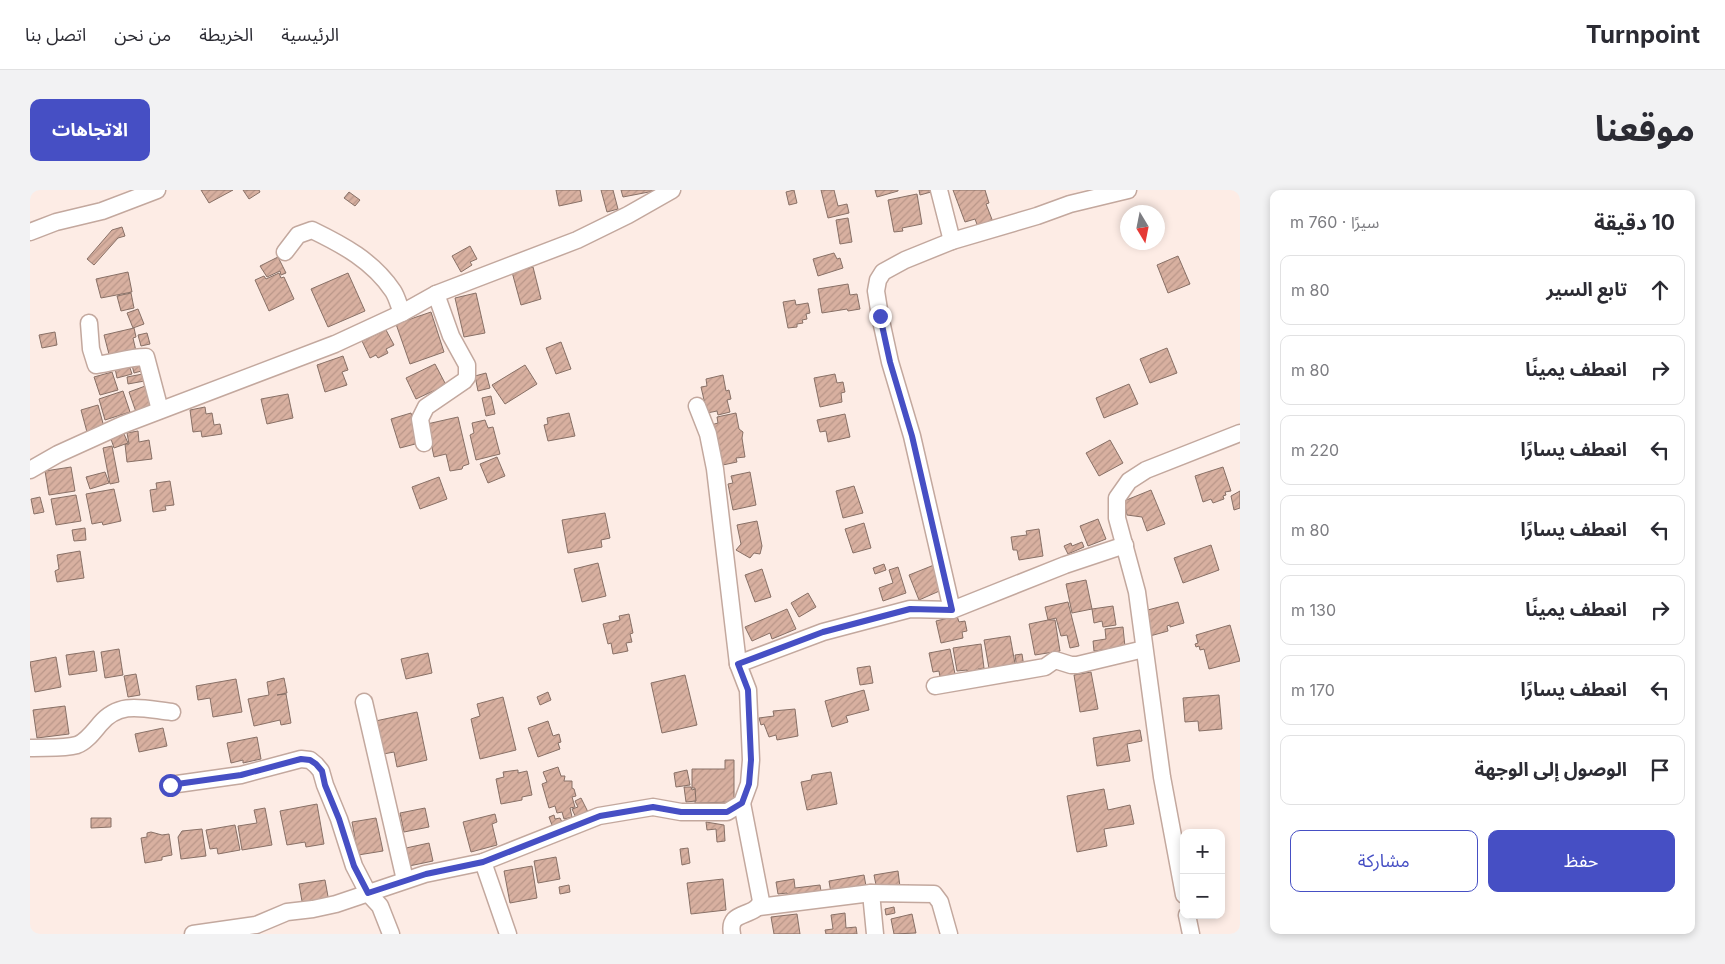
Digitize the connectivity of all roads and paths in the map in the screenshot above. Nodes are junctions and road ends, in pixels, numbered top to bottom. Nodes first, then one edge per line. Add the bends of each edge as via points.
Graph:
1 (157, 190) edge
2 (672, 190) edge
3 (939, 190) edge
4 (1128, 190) edge
5 (30, 232) edge
6 (952, 241) junction
7 (286, 252) dead end
8 (436, 294) junction
9 (402, 313) junction
10 (89, 322) dead end
11 (696, 406) dead end
12 (160, 410) junction
13 (1240, 433) edge
14 (424, 443) dead end
15 (30, 470) edge
16 (1125, 545) junction
17 (952, 610) junction
18 (1144, 649) junction
19 (738, 664) junction
20 (935, 686) dead end
21 (364, 702) dead end
22 (172, 712) dead end
23 (30, 748) edge
24 (170, 785) dead end
25 (742, 803) junction
26 (483, 862) junction
27 (1180, 874) edge
28 (405, 880) junction
29 (368, 893) junction
30 (871, 894) junction
31 (759, 907) junction
32 (1189, 919) edge
33 (193, 934) edge
34 (391, 934) edge
35 (508, 934) edge
36 (732, 934) edge
37 (875, 934) edge
38 (949, 934) edge
39 (1191, 934) edge

1 - 5 street via 102,211
2 - 8 street via 577,240
3 - 6 street
4 - 6 street via 1070,204
6 - 17 street via 883,272 876,291 890,362 912,436
7 - 9 street via 298,235 312,230 367,261 394,292
8 - 9 street
8 - 14 street via 468,371 464,381 426,407 420,419
9 - 12 street via 335,344
10 - 12 street via 96,365 146,357
11 - 19 street via 708,434 715,469
12 - 15 street via 58,454
13 - 16 street via 1146,470 1129,481 1116,498 1117,518
16 - 17 street
16 - 18 street via 1137,592
17 - 19 street via 910,609 823,632
18 - 20 street via 1071,665 1055,660 1045,667
18 - 27 street
19 - 25 street via 748,690 750,751 749,784
21 - 28 street
22 - 23 street via 132,707 116,710 78,744
24 - 29 street via 241,775 301,759 310,760 322,771 354,866
25 - 26 street via 727,812 681,812 653,807 600,816
25 - 31 street via 760,892
26 - 28 street
26 - 35 street
28 - 29 street
29 - 33 street via 336,904 287,912 256,925
29 - 34 street via 380,906
30 - 31 street
30 - 37 street
30 - 38 street via 934,894 940,902
31 - 36 street via 735,919 731,926
32 - 39 street

